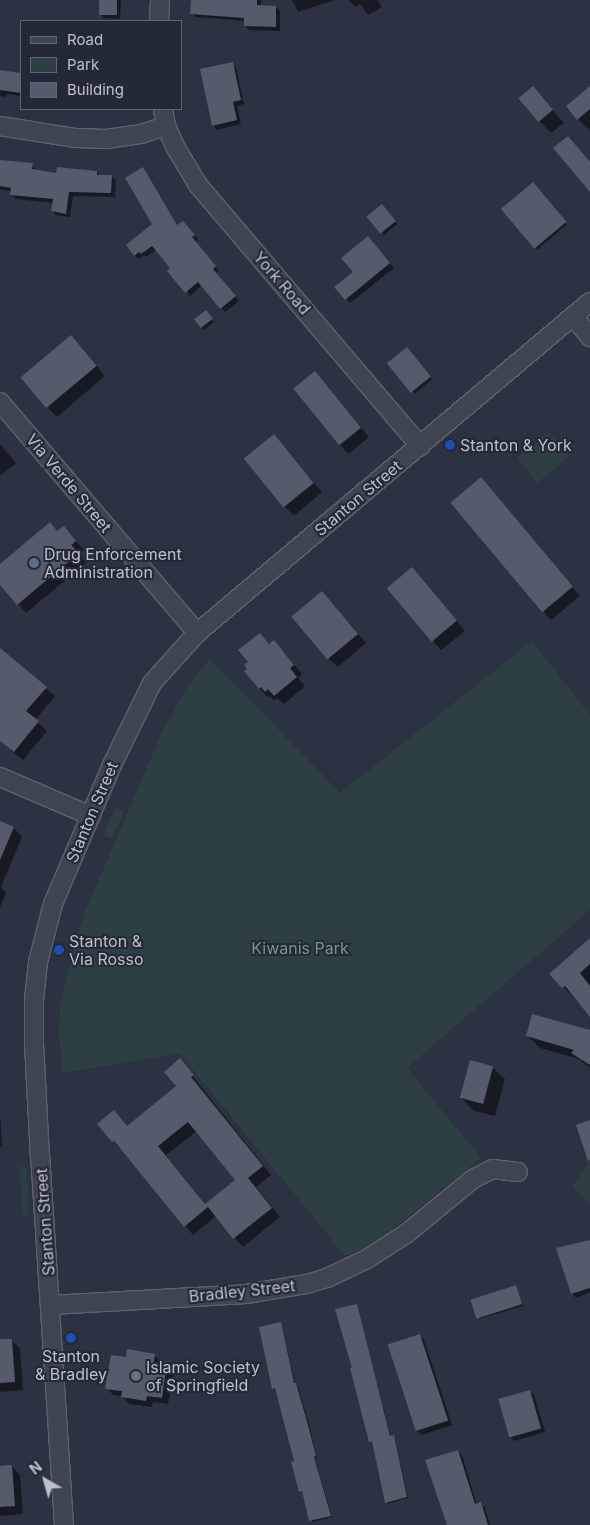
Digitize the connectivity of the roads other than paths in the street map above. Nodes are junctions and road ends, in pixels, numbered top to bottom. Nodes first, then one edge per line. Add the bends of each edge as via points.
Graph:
1 (160, 0) edge
2 (158, 20) edge
3 (163, 110) edge
4 (0, 126) edge
5 (166, 126) junction
6 (590, 302) edge
7 (573, 316) junction
8 (590, 337) edge
9 (0, 402) edge
10 (420, 446) junction
11 (197, 633) junction
12 (0, 777) edge
13 (91, 816) junction
14 (518, 1172) dead end
15 (51, 1305) junction
16 (64, 1525) edge

1 - 2 street
3 - 5 street, York Road
4 - 5 street via 76,138 106,139 141,134
5 - 10 street, York Road via 198,184
6 - 7 street, Stanton Street
7 - 8 street
7 - 10 street, Stanton Street
9 - 11 street, Via Verde Street
10 - 11 street, Stanton Street
11 - 13 street, Stanton Street via 152,683
12 - 13 street
13 - 15 street, Stanton Street via 53,904 38,962 35,991 34,1044
14 - 15 street, Bradley Street via 493,1169 473,1179 406,1234 367,1259 307,1284 246,1294
15 - 16 street, Stanton Street

